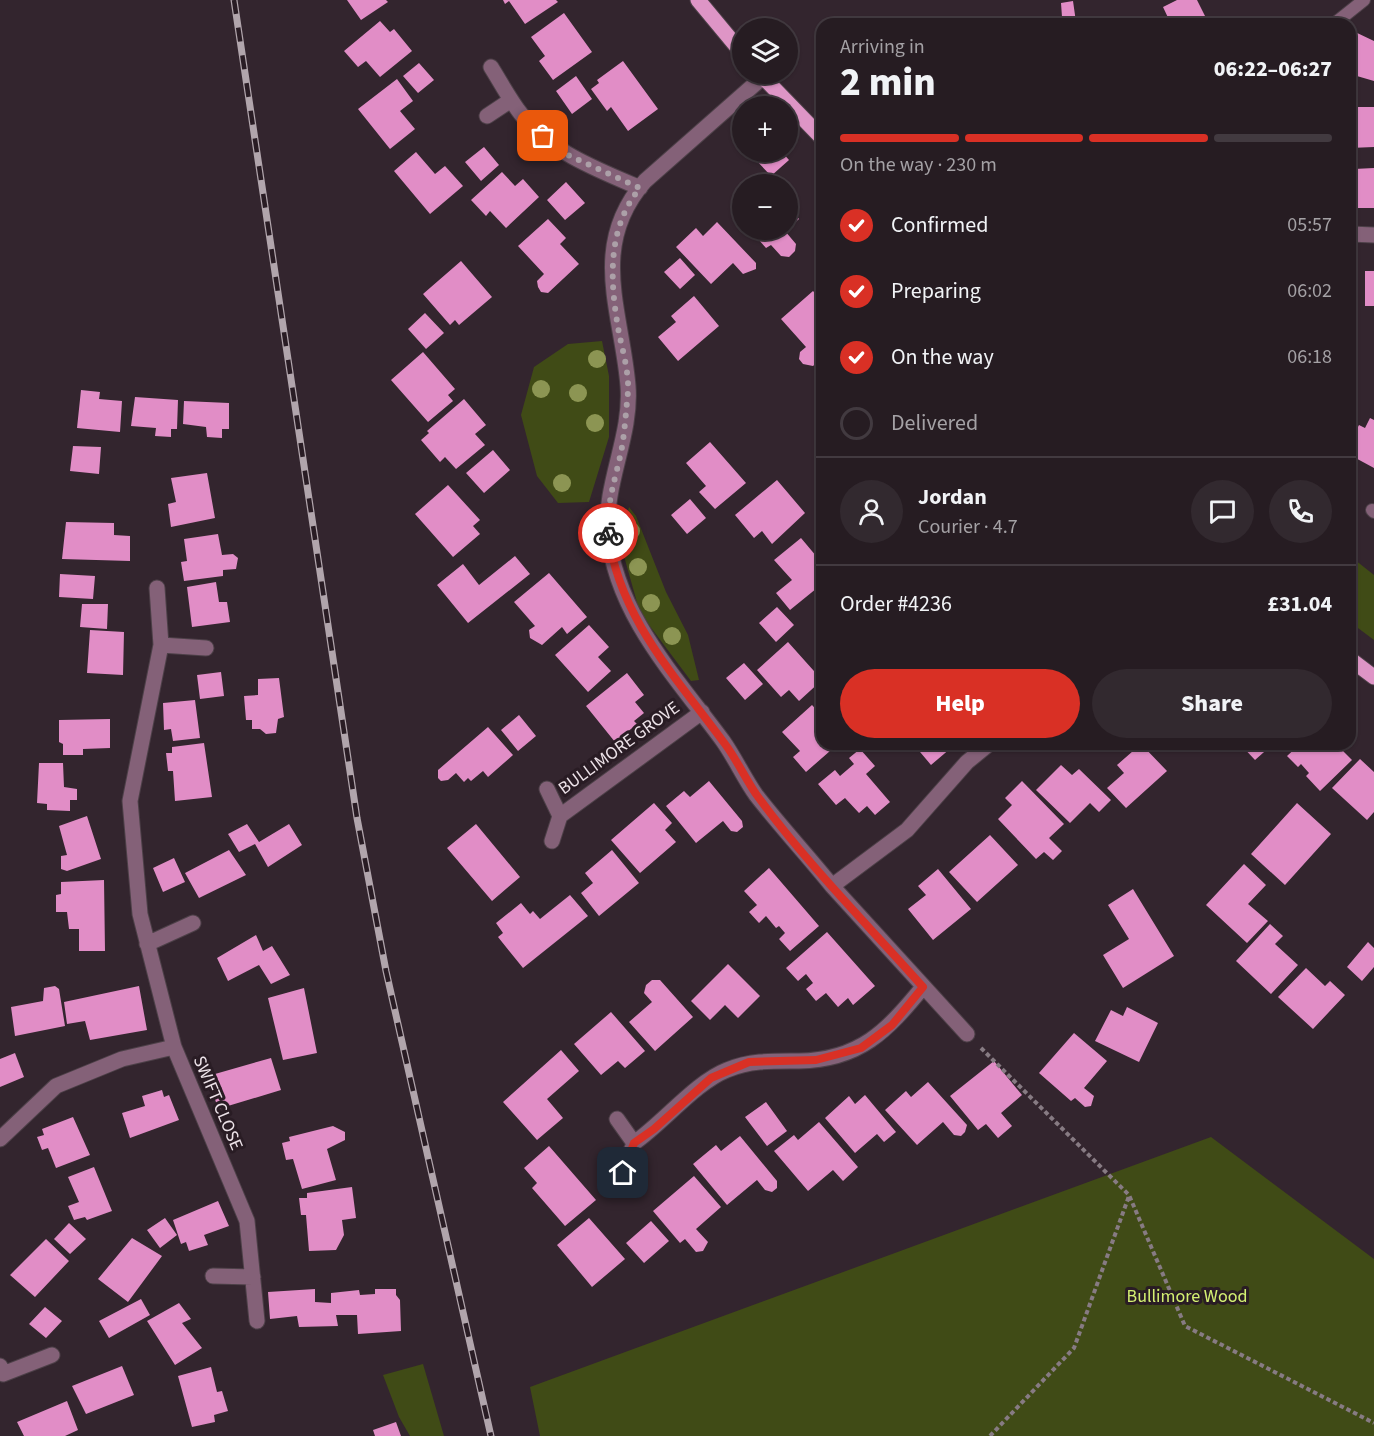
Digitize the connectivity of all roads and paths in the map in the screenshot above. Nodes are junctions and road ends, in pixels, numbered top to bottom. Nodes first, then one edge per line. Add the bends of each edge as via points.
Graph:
1 (698, 0) edge
2 (1364, 0) edge
3 (1342, 18) edge
4 (732, 41) edge
5 (491, 67) dead end
6 (752, 84) edge
7 (771, 84) edge
8 (512, 100) junction
9 (487, 116) dead end
10 (816, 132) edge
11 (640, 188) junction
12 (1356, 234) edge
13 (1374, 235) edge
14 (157, 588) dead end
15 (161, 645) junction
16 (206, 648) dead end
17 (1356, 664) edge
18 (1374, 677) edge
19 (702, 712) junction
20 (982, 750) edge
21 (547, 789) dead end
22 (560, 816) junction
23 (552, 841) dead end
24 (832, 886) junction
25 (193, 923) dead end
26 (147, 944) junction
27 (923, 987) junction
28 (967, 1034) joint
29 (174, 1047) junction
30 (617, 1119) dead end
31 (0, 1139) edge
32 (634, 1143) junction
33 (623, 1173) dead end
34 (1129, 1195) junction
35 (213, 1276) dead end
36 (253, 1277) junction
37 (257, 1321) dead end
38 (52, 1355) dead end
39 (1, 1372) edge
40 (1374, 1423) edge
41 (990, 1436) edge

1 - 4 main road
2 - 3 lane
5 - 8 street
6 - 11 street, BULLIMORE GROVE
7 - 10 main road
8 - 9 street
8 - 11 street via 536,129 568,155
11 - 19 street, BULLIMORE GROVE via 620,225 612,270 628,388 622,448 609,493 609,541 614,571 631,613
12 - 13 street
14 - 15 street, SWIFT CLOSE
15 - 16 street
15 - 26 street, SWIFT CLOSE via 130,801 140,914
17 - 18 main road
19 - 22 street, BULLIMORE GROVE
19 - 24 street, BULLIMORE GROVE via 756,794
20 - 24 street via 907,830
21 - 22 street, BULLIMORE GROVE
22 - 23 street, BULLIMORE GROVE
24 - 27 street, BULLIMORE GROVE
25 - 26 street
26 - 29 street, SWIFT CLOSE
27 - 28 street, BULLIMORE GROVE
27 - 32 street via 892,1025 861,1048 832,1058 749,1062 724,1071
28 - 34 path
29 - 31 street via 122,1059 56,1086
29 - 36 street, SWIFT CLOSE via 247,1221
30 - 32 street
32 - 33 street
34 - 40 path via 1185,1326
34 - 41 path via 1074,1348
35 - 36 street
36 - 37 street, SWIFT CLOSE
38 - 39 street

